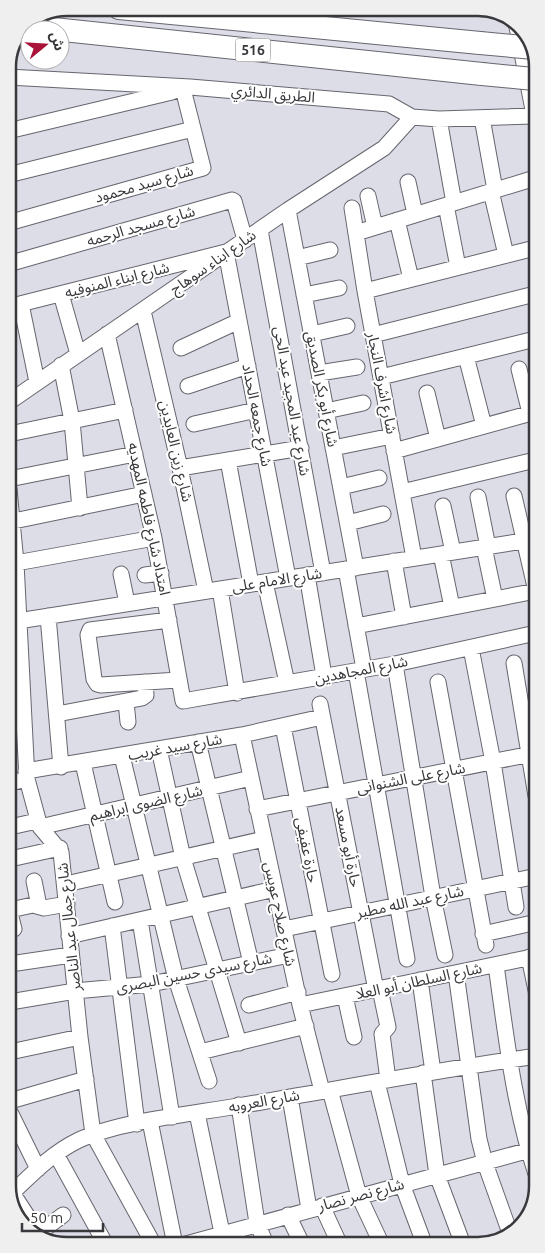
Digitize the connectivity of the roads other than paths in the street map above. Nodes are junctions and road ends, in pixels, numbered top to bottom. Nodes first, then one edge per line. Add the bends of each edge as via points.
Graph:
1 (202, 16) edge
2 (70, 31) edge
3 (519, 38) edge
4 (524, 47) edge
5 (16, 78) edge
6 (529, 79) edge
7 (187, 88) junction
8 (529, 90) edge
9 (412, 116) junction
10 (529, 116) edge
11 (482, 118) junction
12 (438, 119) junction
13 (16, 129) edge
14 (193, 129) junction
15 (16, 173) edge
16 (529, 180) edge
17 (408, 182) dead end
18 (493, 191) junction
19 (368, 196) dead end
20 (450, 204) junction
21 (352, 208) dead end
22 (288, 210) junction
23 (415, 214) junction
24 (397, 220) junction
25 (16, 221) edge
26 (375, 227) junction
27 (260, 230) junction
28 (356, 233) junction
29 (245, 240) junction
30 (529, 249) edge
31 (330, 250) dead end
32 (226, 252) junction
33 (506, 255) junction
34 (297, 258) junction
35 (16, 262) edge
36 (458, 267) junction
37 (411, 279) junction
38 (339, 288) dead end
39 (365, 291) junction
40 (61, 294) junction
41 (304, 295) junction
42 (529, 296) edge
43 (16, 305) edge
44 (16, 308) edge
45 (142, 311) junction
46 (239, 321) junction
47 (347, 326) dead end
48 (107, 334) junction
49 (312, 334) junction
50 (373, 335) junction
51 (529, 340) edge
52 (181, 348) dead end
53 (78, 354) junction
54 (466, 356) junction
55 (61, 365) junction
56 (248, 366) junction
57 (357, 367) dead end
58 (519, 369) dead end
59 (319, 373) junction
60 (381, 377) junction
61 (37, 382) junction
62 (188, 386) dead end
63 (426, 393) dead end
64 (16, 396) edge
65 (529, 400) edge
66 (363, 403) dead end
67 (125, 410) junction
68 (256, 410) junction
69 (326, 411) junction
70 (529, 414) edge
71 (72, 421) junction
72 (194, 424) dead end
73 (484, 426) junction
74 (16, 433) edge
75 (438, 439) junction
76 (393, 443) junction
77 (301, 448) junction
78 (333, 448) junction
79 (135, 454) junction
80 (265, 454) junction
81 (228, 460) junction
82 (529, 461) edge
83 (77, 465) junction
84 (180, 468) junction
85 (16, 478) edge
86 (379, 478) dead end
87 (341, 486) junction
88 (402, 492) junction
89 (144, 494) junction
90 (514, 496) dead end
91 (478, 497) dead end
92 (443, 506) dead end
93 (80, 508) junction
94 (383, 514) dead end
95 (16, 521) edge
96 (348, 523) junction
97 (529, 537) edge
98 (154, 538) junction
99 (529, 540) edge
100 (486, 547) junction
101 (447, 553) junction
102 (414, 558) junction
103 (394, 561) junction
104 (16, 568) edge
105 (351, 569) junction
106 (161, 573) junction
107 (322, 573) junction
108 (121, 574) dead end
109 (145, 575) dead end
110 (307, 575) junction
111 (288, 578) junction
112 (258, 583) junction
113 (213, 590) junction
114 (529, 592) edge
115 (166, 597) junction
116 (495, 599) junction
117 (127, 604) junction
118 (452, 607) junction
119 (16, 614) edge
120 (48, 616) junction
121 (404, 617) junction
122 (169, 620) junction
123 (356, 626) junction
124 (529, 635) edge
125 (471, 648) junction
126 (514, 663) dead end
127 (395, 664) junction
128 (360, 670) junction
129 (324, 676) junction
130 (178, 680) junction
131 (145, 682) junction
132 (438, 682) dead end
133 (287, 683) junction
134 (16, 693) edge
135 (237, 693) junction
136 (185, 701) joint
137 (126, 702) junction
138 (321, 710) joint
139 (57, 714) junction
140 (128, 722) dead end
141 (283, 726) junction
142 (242, 735) junction
143 (529, 735) edge
144 (17, 742) edge
145 (198, 742) junction
146 (159, 749) junction
147 (529, 755) edge
148 (122, 756) junction
149 (493, 762) junction
150 (83, 763) junction
151 (61, 766) junction
152 (454, 770) junction
153 (27, 775) junction
154 (251, 778) junction
155 (414, 778) junction
156 (16, 780) edge
157 (376, 786) junction
158 (207, 788) junction
159 (338, 793) junction
160 (169, 797) junction
161 (298, 801) junction
162 (134, 805) junction
163 (257, 809) junction
164 (94, 815) junction
165 (39, 824) junction
166 (16, 826) edge
167 (264, 839) junction
168 (60, 848) junction
169 (222, 849) junction
170 (16, 858) edge
171 (183, 858) junction
172 (148, 866) junction
173 (108, 875) junction
174 (529, 878) edge
175 (34, 881) dead end
176 (512, 881) junction
177 (66, 884) junction
178 (475, 888) junction
179 (275, 889) junction
180 (433, 897) junction
181 (234, 899) junction
182 (115, 902) dead end
183 (67, 904) junction
184 (398, 904) junction
185 (39, 906) junction
186 (198, 907) junction
187 (516, 907) dead end
188 (16, 910) edge
189 (361, 912) junction
190 (160, 915) junction
191 (140, 920) junction
192 (320, 921) junction
193 (529, 925) edge
194 (112, 926) junction
195 (284, 928) junction
196 (69, 936) junction
197 (71, 955) junction
198 (290, 955) junction
199 (445, 955) dead end
200 (529, 958) edge
201 (407, 959) dead end
202 (251, 962) junction
203 (16, 963) edge
204 (496, 965) junction
205 (217, 969) junction
206 (456, 973) junction
207 (332, 974) dead end
208 (176, 979) junction
209 (420, 980) junction
210 (151, 984) junction
211 (120, 988) junction
212 (378, 989) junction
213 (75, 991) junction
214 (345, 996) junction
215 (299, 998) junction
216 (16, 1001) edge
217 (249, 1005) dead end
218 (306, 1026) junction
219 (354, 1037) dead end
220 (80, 1038) junction
221 (239, 1043) junction
222 (16, 1051) edge
223 (200, 1052) junction
224 (529, 1057) edge
225 (510, 1060) junction
226 (468, 1065) junction
227 (428, 1072) junction
228 (86, 1079) junction
229 (209, 1081) dead end
230 (383, 1081) junction
231 (326, 1091) junction
232 (290, 1097) junction
233 (16, 1098) edge
234 (239, 1106) junction
235 (197, 1113) junction
236 (172, 1117) junction
237 (143, 1123) junction
238 (16, 1126) edge
239 (93, 1134) junction
240 (529, 1134) edge
241 (529, 1151) edge
242 (56, 1154) junction
243 (484, 1163) junction
244 (38, 1169) junction
245 (437, 1175) junction
246 (402, 1184) junction
247 (16, 1188) edge
248 (359, 1196) junction
249 (315, 1208) junction
250 (24, 1211) edge
251 (63, 1215) dead end
252 (288, 1215) junction
253 (31, 1222) edge
254 (258, 1223) junction
255 (508, 1227) edge
256 (44, 1231) edge
257 (102, 1237) edge
258 (150, 1237) edge
259 (173, 1237) edge
260 (218, 1237) edge
261 (221, 1237) edge
262 (263, 1237) edge
263 (299, 1237) edge
264 (335, 1237) edge
265 (378, 1237) edge
266 (422, 1237) edge
267 (460, 1237) edge

1 - 4 highway, 516, bridge
2 - 6 highway, 516, bridge
3 - 8 street
5 - 7 street, الطريق الدائري
7 - 9 street, الطريق الدائري via 389,104
7 - 13 street
7 - 14 street, شارع سيد محمود
9 - 12 street, الطريق الدائري
9 - 22 street, شارع ابناء سوهاج via 384,148
10 - 11 street, الطريق الدائري
11 - 12 street, الطريق الدائري
11 - 18 street
12 - 20 street
14 - 15 street
14 - 25 street, شارع سيد محمود via 202,168
16 - 18 street
17 - 23 street
18 - 20 street
18 - 33 street
19 - 26 street
20 - 23 street
20 - 36 street
21 - 28 street, شارع اشرف النجار
22 - 27 street, شارع ابناء سوهاج
22 - 34 street, شارع أبو بكر الصديق
23 - 24 street
24 - 26 street
24 - 37 street
26 - 28 street
27 - 29 street, شارع ابناء سوهاج
27 - 77 street, شارع عبد المجيد عبد الحى
28 - 39 street, شارع اشرف النجار
29 - 32 street, شارع ابناء سوهاج
29 - 35 street, شارع مسجد الرحمه via 232,200
30 - 33 street
31 - 34 street
32 - 40 street, شارع ابناء المنوفيه
32 - 45 street, شارع ابناء سوهاج
32 - 46 street, شارع جمعه الحداد
33 - 36 street
34 - 41 street, شارع أبو بكر الصديق
36 - 37 street
37 - 39 street
38 - 41 street
39 - 50 street, شارع اشرف النجار
40 - 43 street, شارع ابناء المنوفيه
40 - 53 street
41 - 49 street, شارع أبو بكر الصديق
42 - 50 street
44 - 61 street
45 - 48 street, شارع ابناء سوهاج
45 - 84 street, شارع زين العابدين
46 - 52 street
46 - 56 street, شارع جمعه الحداد
47 - 49 street
48 - 53 street, شارع ابناء سوهاج
48 - 67 street, امتداد شارع فاطمه المهديه
49 - 59 street, شارع أبو بكر الصديق
50 - 60 street, شارع اشرف النجار
51 - 54 street
53 - 55 street, شارع ابناء سوهاج
54 - 60 street
54 - 73 street
55 - 61 street, شارع ابناء سوهاج
55 - 71 street
56 - 62 street
56 - 68 street, شارع جمعه الحداد
57 - 59 street
58 - 65 street
59 - 69 street, شارع أبو بكر الصديق
60 - 76 street, شارع اشرف النجار
61 - 64 street, شارع ابناء سوهاج
63 - 75 street
66 - 69 street
67 - 71 street
67 - 79 street, امتداد شارع فاطمه المهديه
68 - 72 street
68 - 80 street, شارع جمعه الحداد
69 - 78 street, شارع أبو بكر الصديق
70 - 73 street
71 - 74 street
71 - 83 street
73 - 75 street
75 - 76 street
76 - 78 street
76 - 88 street, شارع اشرف النجار
77 - 80 street
77 - 107 street, شارع عبد المجيد عبد الحى
78 - 87 street, شارع أبو بكر الصديق
79 - 83 street
79 - 89 street, امتداد شارع فاطمه المهديه
80 - 81 street
80 - 111 street, شارع جمعه الحداد
81 - 84 street
81 - 112 street
82 - 88 street
83 - 85 street
83 - 93 street
84 - 113 street, شارع زين العابدين
86 - 87 street
87 - 96 street, شارع أبو بكر الصديق
88 - 102 street, شارع اشرف النجار
89 - 93 street
89 - 98 street, امتداد شارع فاطمه المهديه
90 - 97 street
91 - 100 street
92 - 101 street
93 - 95 street
94 - 96 street
96 - 105 street, شارع أبو بكر الصديق
98 - 104 street
98 - 106 street, امتداد شارع فاطمه المهديه
99 - 100 street, شارع الامام على
100 - 101 street, شارع الامام على
100 - 116 street
101 - 102 street, شارع الامام على
101 - 118 street
102 - 103 street, شارع الامام على
103 - 105 street, شارع الامام على
103 - 121 street
105 - 107 street, شارع الامام على
105 - 123 street, شارع أبو بكر الصديق
106 - 109 street
106 - 115 street, امتداد شارع فاطمه المهديه
107 - 110 street, شارع الامام على
108 - 117 street
110 - 111 street, شارع الامام على
110 - 129 street
111 - 112 street, شارع الامام على
112 - 113 street, شارع الامام على
112 - 133 street
113 - 115 street, شارع الامام على
113 - 135 street, شارع زين العابدين
114 - 116 street
115 - 117 street, شارع الامام على
115 - 122 street, امتداد شارع فاطمه المهديه
116 - 118 street
117 - 120 street, شارع الامام على
118 - 121 street
119 - 120 street, شارع الامام على
120 - 139 street
121 - 123 street
122 - 130 street, امتداد شارع فاطمه المهديه
122 - 131 street via 88,633 96,683 101,686
123 - 128 street, شارع أبو بكر الصديق
124 - 125 street, شارع المجاهدين
125 - 127 street, شارع المجاهدين
125 - 149 street
126 - 143 street
127 - 128 street, شارع المجاهدين
127 - 155 street
128 - 129 street, شارع المجاهدين
128 - 157 street, شارع أبو بكر الصديق
129 - 133 street, شارع المجاهدين
130 - 131 street
130 - 136 street, امتداد شارع فاطمه المهديه via 181,699
131 - 137 street via 145,696
132 - 152 street
133 - 135 street, شارع المجاهدين
134 - 144 street, شارع جمال عبد الناصر
135 - 136 street, شارع المجاهدين
137 - 139 street
137 - 140 street
138 - 141 street, شارع سيد غريب
138 - 159 street, حارة أبو مسعد
139 - 151 street
141 - 142 street, شارع سيد غريب
141 - 161 street, حارة عفيفى
142 - 145 street, شارع سيد غريب
142 - 154 street, شارع صلاح عويس
144 - 153 street, شارع جمال عبد الناصر
145 - 146 street, شارع سيد غريب
145 - 158 street
146 - 148 street, شارع سيد غريب
146 - 160 street
147 - 149 street, شارع على الشنوانى
148 - 150 street, شارع سيد غريب
148 - 162 street
149 - 152 street, شارع على الشنوانى
149 - 176 street
150 - 151 street, شارع سيد غريب
150 - 164 street
151 - 153 street, شارع سيد غريب
152 - 155 street, شارع على الشنوانى
152 - 178 street
153 - 156 street, شارع سيد غريب
153 - 165 street, شارع جمال عبد الناصر
154 - 158 street, شارع الضوى ابراهيم
154 - 163 street, شارع صلاح عويس
155 - 157 street, شارع على الشنوانى
155 - 180 street
157 - 159 street, شارع على الشنوانى
157 - 184 street, شارع أبو بكر الصديق
158 - 160 street, شارع الضوى ابراهيم
158 - 169 street
159 - 161 street, شارع على الشنوانى
159 - 189 street, حارة أبو مسعد
160 - 162 street, شارع الضوى ابراهيم
160 - 171 street
161 - 163 street, شارع على الشنوانى
161 - 192 street, حارة عفيفى
162 - 164 street, شارع الضوى ابراهيم
162 - 172 street
163 - 167 street, شارع صلاح عويس
164 - 165 street, شارع الضوى ابراهيم
164 - 173 street
165 - 166 street, شارع الضوى ابراهيم
165 - 168 street, شارع جمال عبد الناصر
167 - 169 street
167 - 179 street, شارع صلاح عويس
168 - 170 street
168 - 177 street, شارع جمال عبد الناصر
169 - 171 street
169 - 181 street
171 - 172 street
171 - 186 street
172 - 173 street
172 - 190 street
173 - 177 street
173 - 182 street
174 - 176 street, شارع عبد الله مطير
175 - 185 street
176 - 178 street, شارع عبد الله مطير
176 - 187 street
177 - 183 street, شارع جمال عبد الناصر
178 - 180 street, شارع عبد الله مطير
178 - 193 street via 484,940
179 - 181 street
179 - 195 street, شارع صلاح عويس
180 - 184 street, شارع عبد الله مطير
180 - 199 street
181 - 186 street
181 - 202 street
183 - 185 street
183 - 196 street, شارع جمال عبد الناصر
184 - 189 street, شارع عبد الله مطير
184 - 201 street, شارع أبو بكر الصديق
185 - 188 street
186 - 190 street
186 - 205 street
189 - 192 street, شارع عبد الله مطير
189 - 212 street, حارة أبو مسعد
190 - 191 street
190 - 208 street
191 - 194 street
191 - 210 street
192 - 195 street, شارع عبد الله مطير
192 - 207 street, حارة عفيفى
194 - 196 street
194 - 211 street
195 - 198 street, شارع صلاح عويس
196 - 197 street, شارع جمال عبد الناصر
197 - 203 street
197 - 213 street, شارع جمال عبد الناصر
198 - 202 street, شارع سيدى حسين البصرى
198 - 215 street, شارع صلاح عويس
200 - 204 street, شارع السلطان أبو العلا
202 - 205 street, شارع سيدى حسين البصرى
204 - 206 street, شارع السلطان أبو العلا
204 - 225 street
205 - 208 street, شارع سيدى حسين البصرى
205 - 221 street
206 - 209 street, شارع السلطان أبو العلا
206 - 226 street
208 - 210 street, شارع سيدى حسين البصرى
208 - 223 street
209 - 212 street, شارع السلطان أبو العلا
209 - 227 street
210 - 211 street, شارع سيدى حسين البصرى
210 - 236 street
211 - 213 street, شارع سيدى حسين البصرى
211 - 237 street
212 - 214 street, شارع السلطان أبو العلا
212 - 230 street, حارة أبو مسعد via 388,1026 382,1034
213 - 216 street, شارع سيدى حسين البصرى
213 - 220 street, شارع جمال عبد الناصر
214 - 215 street, شارع السلطان أبو العلا
214 - 219 street
215 - 217 street, شارع السلطان أبو العلا
215 - 218 street, شارع صلاح عويس
218 - 221 street
218 - 231 street, شارع صلاح عويس
220 - 222 street
220 - 228 street, شارع جمال عبد الناصر
221 - 223 street
223 - 229 street
224 - 225 street, شارع العروبه
225 - 226 street, شارع العروبه
225 - 240 street
226 - 227 street, شارع العروبه
226 - 243 street
227 - 230 street, شارع العروبه
227 - 245 street
228 - 233 street
228 - 239 street, شارع جمال عبد الناصر
230 - 231 street, شارع العروبه
230 - 246 street, حارة أبو مسعد
231 - 232 street, شارع العروبه
231 - 248 street, شارع صلاح عويس
232 - 234 street, شارع العروبه
232 - 249 street
234 - 235 street, شارع العروبه
234 - 254 street
235 - 236 street, شارع العروبه
235 - 260 street
236 - 237 street, شارع العروبه
237 - 239 street, شارع العروبه
237 - 259 street
238 - 244 street
239 - 242 street, شارع العروبه
239 - 258 street
241 - 243 street, شارع نصر نصار
242 - 244 street, شارع العروبه
242 - 257 street
243 - 245 street, شارع نصر نصار
243 - 255 street
244 - 247 street, شارع العروبه
245 - 246 street, شارع نصر نصار
245 - 267 street
246 - 248 street, شارع نصر نصار
246 - 266 street, حارة أبو مسعد
248 - 249 street, شارع نصر نصار
248 - 265 street, شارع صلاح عويس
249 - 252 street, شارع نصر نصار
249 - 264 street
250 - 253 street
251 - 256 street
252 - 254 street, شارع نصر نصار
252 - 263 street
254 - 261 street, شارع نصر نصار
254 - 262 street

